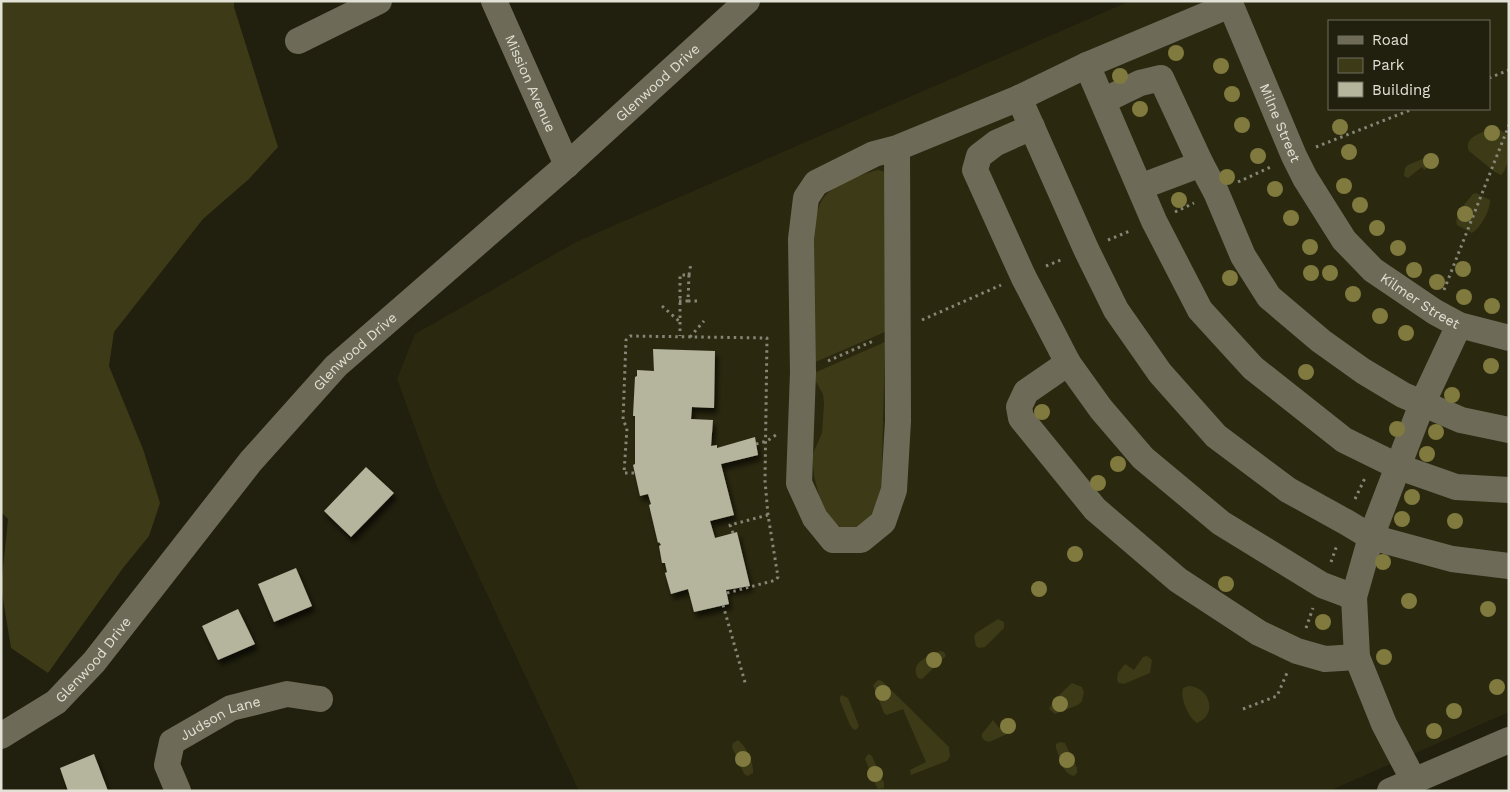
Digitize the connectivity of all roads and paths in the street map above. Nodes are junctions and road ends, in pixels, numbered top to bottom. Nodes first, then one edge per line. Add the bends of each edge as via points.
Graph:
1 (379, 1) edge
2 (494, 1) edge
3 (747, 1) edge
4 (1229, 3) edge
5 (298, 41) dead end
6 (1087, 65) junction
7 (1509, 70) edge
8 (1490, 78) edge
9 (1019, 98) junction
10 (1103, 101) junction
11 (1509, 125) edge
12 (1032, 127) junction
13 (897, 148) junction
14 (1201, 164) junction
15 (567, 165) junction
16 (1140, 187) junction
17 (1344, 240) joint
18 (691, 263) dead end
19 (689, 275) junction
20 (1440, 298) dead end
21 (679, 301) junction
22 (688, 301) junction
23 (699, 301) dead end
24 (662, 306) dead end
25 (680, 321) junction
26 (704, 321) dead end
27 (1459, 325) junction
28 (680, 336) junction
29 (690, 337) junction
30 (1509, 338) edge
31 (1068, 363) junction
32 (1422, 404) junction
33 (1509, 430) edge
34 (1399, 467) junction
35 (634, 473) dead end
36 (1509, 490) edge
37 (768, 515) junction
38 (733, 533) dead end
39 (1371, 537) junction
40 (1509, 566) edge
41 (727, 593) dead end
42 (1354, 597) junction
43 (724, 605) dead end
44 (1357, 657) junction
45 (746, 686) dead end
46 (320, 699) dead end
47 (1, 736) edge
48 (1509, 740) edge
49 (1402, 786) edge
50 (178, 791) edge

1 - 5 street
2 - 15 street, Mission Avenue
3 - 15 street, Glenwood Drive
4 - 6 street
4 - 17 street, Milne Street via 1294,156
6 - 9 street
6 - 10 street
7 - 8 path
9 - 12 street
9 - 13 street
10 - 14 street via 1140,83 1161,78
10 - 16 street
11 - 20 path
12 - 31 street via 996,143 980,156 975,170 1023,276
12 - 39 street via 1116,310 1160,373 1216,436 1288,490
13 - 13 street via 874,154 825,177 816,183 806,198 802,238 803,372 799,483 815,518 833,540 861,540 883,522 894,490 898,421
14 - 16 street
14 - 32 street via 1243,256 1269,297 1321,342 1363,372
15 - 47 street, Glenwood Drive via 336,366 251,461 94,662 56,702
16 - 34 street via 1154,222 1200,310 1254,368 1308,412 1344,440
17 - 27 street, Kilmer Street via 1373,270
18 - 19 path
19 - 21 path via 680,275
19 - 22 path
21 - 22 path
21 - 25 path
22 - 23 path
24 - 25 path
25 - 28 path
26 - 29 path
27 - 30 street, Kilmer Street
27 - 32 street
28 - 29 path
28 - 35 path via 630,336 626,340 624,472
29 - 37 path via 767,338 765,481
31 - 42 street via 1101,409 1143,458 1220,523 1322,585
31 - 44 street via 1026,392 1019,407 1021,418 1095,509 1178,580 1258,633 1297,651 1325,659
32 - 33 street via 1461,420
32 - 34 street
34 - 36 street via 1456,487
34 - 39 street
37 - 38 path via 730,525
37 - 41 path via 778,577
39 - 40 street via 1452,559
39 - 42 street
42 - 44 street
43 - 45 path
44 - 49 street via 1384,724
46 - 50 street, Judson Lane via 288,694 231,708 172,742 167,765
48 - 49 street

